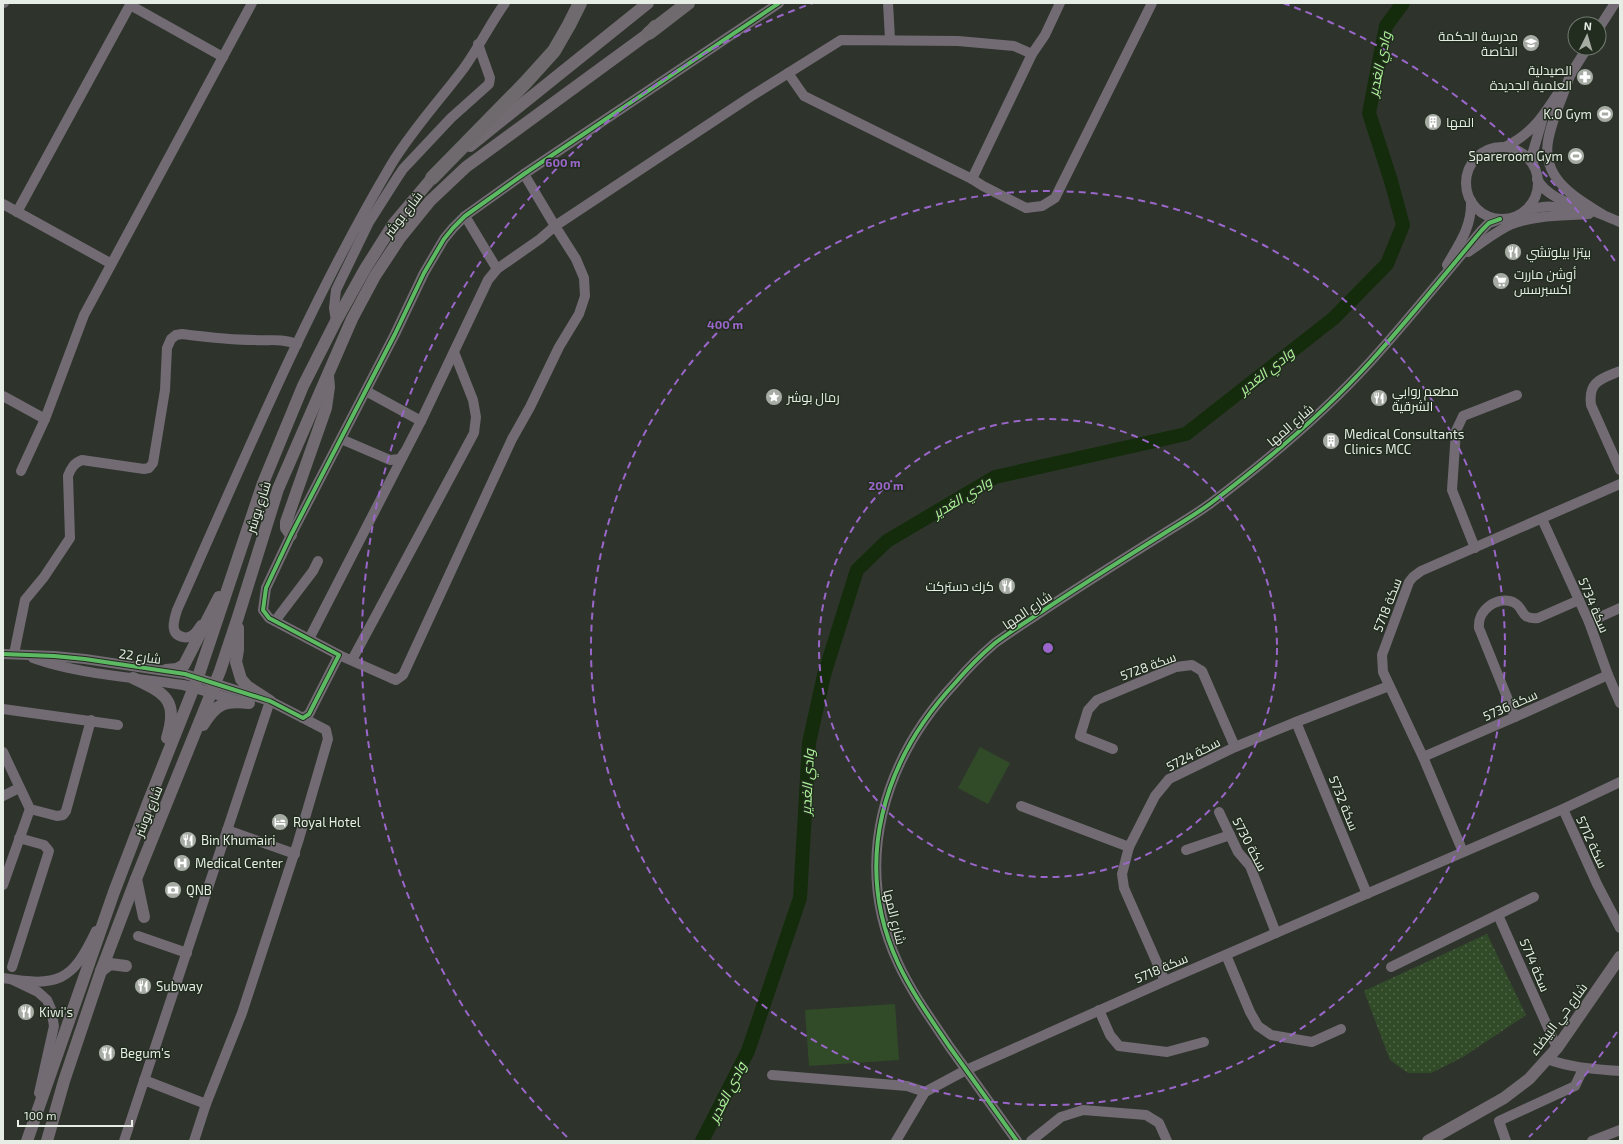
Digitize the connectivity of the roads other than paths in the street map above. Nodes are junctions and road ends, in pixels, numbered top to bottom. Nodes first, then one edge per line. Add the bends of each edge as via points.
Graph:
1 (252, 3) edge
2 (505, 3) edge
3 (580, 3) edge
4 (648, 3) edge
5 (678, 3) edge
6 (688, 3) edge
7 (779, 3) edge
8 (888, 3) edge
9 (1060, 3) edge
10 (1152, 3) edge
11 (1615, 3) edge
12 (130, 4) edge
13 (1607, 16) edge
14 (649, 33) junction
15 (890, 39) junction
16 (478, 44) junction
17 (1032, 54) junction
18 (1582, 56) edge
19 (222, 57) junction
20 (464, 67) junction
21 (486, 68) junction
22 (1571, 72) junction
23 (788, 73) junction
24 (1542, 119) junction
25 (1505, 148) junction
26 (1533, 163) junction
27 (524, 174) junction
28 (432, 178) junction
29 (972, 179) junction
30 (1537, 179) junction
31 (1471, 202) junction
32 (3, 204) edge
33 (1528, 210) junction
34 (17, 212) junction
35 (1589, 214) junction
36 (1602, 214) junction
37 (465, 216) junction
38 (1500, 219) junction
39 (1620, 223) edge
40 (555, 226) junction
41 (1459, 258) junction
42 (110, 263) junction
43 (496, 269) junction
44 (1437, 282) junction
45 (336, 321) junction
46 (297, 344) junction
47 (454, 352) junction
48 (1620, 371) edge
49 (328, 372) junction
50 (366, 391) junction
51 (1517, 395) dead end
52 (3, 396) edge
53 (45, 419) junction
54 (421, 421) junction
55 (341, 439) junction
56 (406, 452) junction
57 (1620, 470) edge
58 (21, 471) dead end
59 (1620, 484) edge
60 (1542, 519) junction
61 (291, 536) junction
62 (1476, 548) junction
63 (240, 554) junction
64 (318, 561) dead end
65 (1579, 600) junction
66 (1620, 608) edge
67 (210, 615) junction
68 (238, 617) junction
69 (275, 622) junction
70 (1589, 622) junction
71 (309, 639) junction
72 (3, 654) edge
73 (19, 655) junction
74 (339, 655) junction
75 (3, 659) edge
76 (352, 660) junction
77 (166, 670) junction
78 (1608, 675) junction
79 (133, 678) junction
80 (196, 683) junction
81 (1389, 686) junction
82 (212, 688) junction
83 (270, 701) junction
84 (248, 703) junction
85 (1620, 703) edge
86 (3, 709) edge
87 (303, 718) junction
88 (1516, 718) junction
89 (92, 720) junction
90 (1296, 722) junction
91 (118, 725) dead end
92 (1235, 747) junction
93 (187, 749) junction
94 (1113, 749) dead end
95 (3, 752) edge
96 (1422, 757) junction
97 (1620, 782) edge
98 (19, 788) junction
99 (3, 796) edge
100 (148, 803) junction
101 (1021, 806) dead end
102 (30, 809) junction
103 (1563, 809) junction
104 (1219, 812) dead end
105 (227, 830) junction
106 (1230, 835) junction
107 (19, 838) junction
108 (1129, 847) junction
109 (1186, 850) dead end
110 (1463, 852) junction
111 (294, 854) junction
112 (136, 879) junction
113 (3, 885) edge
114 (114, 892) junction
115 (1367, 894) junction
116 (1534, 897) dead end
117 (1498, 915) junction
118 (144, 917) dead end
119 (1620, 928) edge
120 (1276, 933) junction
121 (138, 936) dead end
122 (187, 953) junction
123 (1226, 955) junction
124 (1620, 957) edge
125 (126, 966) dead end
126 (12, 967) dead end
127 (1391, 967) dead end
128 (101, 971) junction
129 (8, 979) edge
130 (1165, 981) junction
131 (1099, 1010) junction
132 (1341, 1029) dead end
133 (1204, 1042) dead end
134 (1557, 1048) junction
135 (1547, 1059) junction
136 (1583, 1069) junction
137 (966, 1070) junction
138 (1620, 1071) edge
139 (772, 1075) dead end
140 (144, 1080) junction
141 (924, 1092) junction
142 (206, 1104) junction
143 (1620, 1130) edge
144 (29, 1136) edge
145 (47, 1141) edge
146 (124, 1141) edge
147 (194, 1141) edge
148 (896, 1141) edge
149 (1017, 1141) edge
150 (1031, 1141) edge
151 (1167, 1141) edge
152 (1428, 1141) edge
153 (1506, 1141) edge
154 (1592, 1141) edge

1 - 19 street
2 - 16 street
3 - 28 highway via 554,51
4 - 28 main road, شارع بوشر
5 - 14 main road, شارع بوشر
6 - 14 highway
7 - 27 street
8 - 15 street
9 - 17 street via 1045,35
10 - 29 street via 1055,198 1042,206 1026,208
11 - 13 street
12 - 19 street
12 - 34 street
14 - 49 main road, شارع بوشر via 466,167 430,200 400,238 375,276
15 - 17 street via 1014,46
15 - 23 street via 841,40
16 - 20 street
16 - 21 street
17 - 29 street
18 - 22 street
19 - 42 street
20 - 21 street via 473,65
20 - 46 street via 429,110 392,164
21 - 45 street via 490,78 489,84 451,118 404,169 369,222 336,290
22 - 24 street
22 - 36 street via 1551,126 1546,147 1547,157 1555,177 1563,186 1576,198
23 - 29 street via 804,96
23 - 40 street
24 - 25 street via 1515,143
24 - 26 street via 1532,155
25 - 26 street via 1520,152
25 - 31 street via 1491,149 1483,153 1470,168 1467,188
26 - 30 street
27 - 37 street
27 - 40 street
28 - 45 main road, شارع بوشر via 394,223
30 - 33 street via 1537,191
30 - 36 street via 1545,189 1562,201
31 - 38 street via 1488,216
31 - 44 street, شارع المها via 1472,213 1468,227
32 - 34 street
33 - 35 street via 1555,206
33 - 38 street via 1513,217
34 - 42 street
35 - 39 street
35 - 41 street via 1542,217 1512,224
36 - 39 street
37 - 43 street
37 - 50 street via 444,239 427,267
38 - 41 street, شارع المها via 1489,223
40 - 43 street
40 - 76 street via 576,259 584,278 585,296 579,314 559,347 512,439 403,675 396,680
41 - 44 street, شارع المها
42 - 53 street via 84,315
43 - 47 street via 488,280
44 - 137 street, شارع المها via 1370,362 1289,441 1208,506 996,643 947,691 926,717 906,750 890,786 879,830 876,850 877,896 888,940 906,980 920,1005
45 - 63 main road, شارع بوشر via 303,386 266,476
46 - 67 street via 177,610 173,622 174,630 177,635 185,638 192,636
46 - 73 street via 278,339 255,340 182,334 171,339 167,348 165,390 153,463 144,469 82,460 76,462 71,469 68,476 70,538 25,600
47 - 54 street
47 - 76 street via 473,400 476,417 474,433
48 - 57 street via 1594,384 1590,397 1591,405
49 - 61 main road via 326,408 285,526
49 - 68 main road, شارع بوشر via 278,489
50 - 54 street
50 - 55 street
51 - 62 street via 1463,416 1456,431 1452,490
52 - 53 street
53 - 58 street
54 - 56 street
55 - 56 street via 390,460 400,459
55 - 61 street
56 - 71 street
59 - 60 street, سكة 5718
60 - 62 street, سكة 5718
60 - 65 street, سكة 5734
61 - 69 street via 264,595 263,610
62 - 81 street, سكة 5718 via 1421,571 1409,582 1382,655 1383,672
63 - 67 main road
63 - 80 main road, شارع بوشر
64 - 69 street
65 - 70 street, سكة 5734
65 - 88 street via 1538,618 1523,614 1518,605 1503,600 1489,606 1478,620
66 - 70 street
67 - 77 main road via 184,665
68 - 82 main road, شارع بوشر
68 - 83 main road via 238,672 247,686
69 - 71 street
70 - 78 street, سكة 5734
71 - 74 street
72 - 73 street, شارع 22
73 - 75 street
73 - 77 street, شارع 22 via 62,656
73 - 79 street, شارع 22 via 51,664
74 - 76 street
74 - 87 street via 313,710
77 - 80 street, شارع 22
78 - 85 street, سكة 5734
78 - 88 street, سكة 5736
79 - 80 street, شارع 22
79 - 100 main road via 162,694 171,706 172,718
80 - 82 street, شارع 22
80 - 100 main road, شارع بوشر
81 - 90 street, سكة 5724
81 - 96 street, سكة 5718
82 - 83 street, شارع 22
82 - 84 street, شارع 22
82 - 93 main road, شارع بوشر
83 - 84 street, شارع 22
83 - 87 street
83 - 105 street
84 - 93 main road via 234,701 223,703 216,708 210,714 196,741
86 - 89 street
87 - 111 street via 326,730 328,739
88 - 96 street, سكة 5736
89 - 91 street
89 - 102 street via 66,811 58,816
90 - 92 street, سكة 5724
90 - 115 street, سكة 5732
92 - 94 street, سكة 5728 via 1202,671 1192,666 1176,667 1097,700 1088,710 1080,736
92 - 108 street, سكة 5724 via 1170,779 1155,796
93 - 112 main road, شارع بوشر
95 - 98 street
96 - 110 street, سكة 5718
97 - 103 street, سكة 5718
98 - 99 street
98 - 102 street
100 - 114 main road, شارع بوشر
101 - 108 street
102 - 107 street
103 - 110 street, سكة 5718
103 - 119 street, سكة 5712
104 - 106 street, سكة 5730
105 - 111 street
105 - 122 street
106 - 109 street
106 - 120 street, سكة 5730 via 1238,852 1250,866
107 - 113 street
107 - 126 street via 44,845 49,851
108 - 130 street, سكة 5724 via 1122,874 1124,888
110 - 115 street, سكة 5718
111 - 142 street via 242,1013
112 - 118 main road
112 - 128 main road, شارع بوشر
114 - 129 street via 85,954 73,968 62,976 46,982
114 - 144 main road, شارع بوشر
115 - 120 street, سكة 5718
116 - 117 street
117 - 127 street
117 - 134 street, سكة 5714
120 - 123 street, سكة 5718
121 - 122 street
122 - 140 street
123 - 130 street, سكة 5718
123 - 132 street via 1250,1012 1258,1026 1271,1035 1312,1042
124 - 134 main road, شارع حي البيضاء
125 - 128 main road via 110,964
128 - 145 main road, شارع بوشر
129 - 144 street via 38,992 47,1000 54,1026
130 - 131 street, سكة 5718
131 - 133 street via 1110,1035 1119,1046 1167,1052
131 - 137 street, سكة 5718
134 - 135 main road, شارع حي البيضاء
135 - 136 street
135 - 152 main road, شارع حي البيضاء via 1528,1079 1504,1098
136 - 138 street
136 - 153 street via 1575,1086 1499,1121
137 - 141 street, سكة 5718
137 - 149 street, شارع المها
139 - 141 street via 907,1086
140 - 142 street
140 - 146 street
141 - 148 street
142 - 147 street
143 - 154 street
150 - 151 street via 1061,1118 1083,1110 1146,1115 1159,1123

